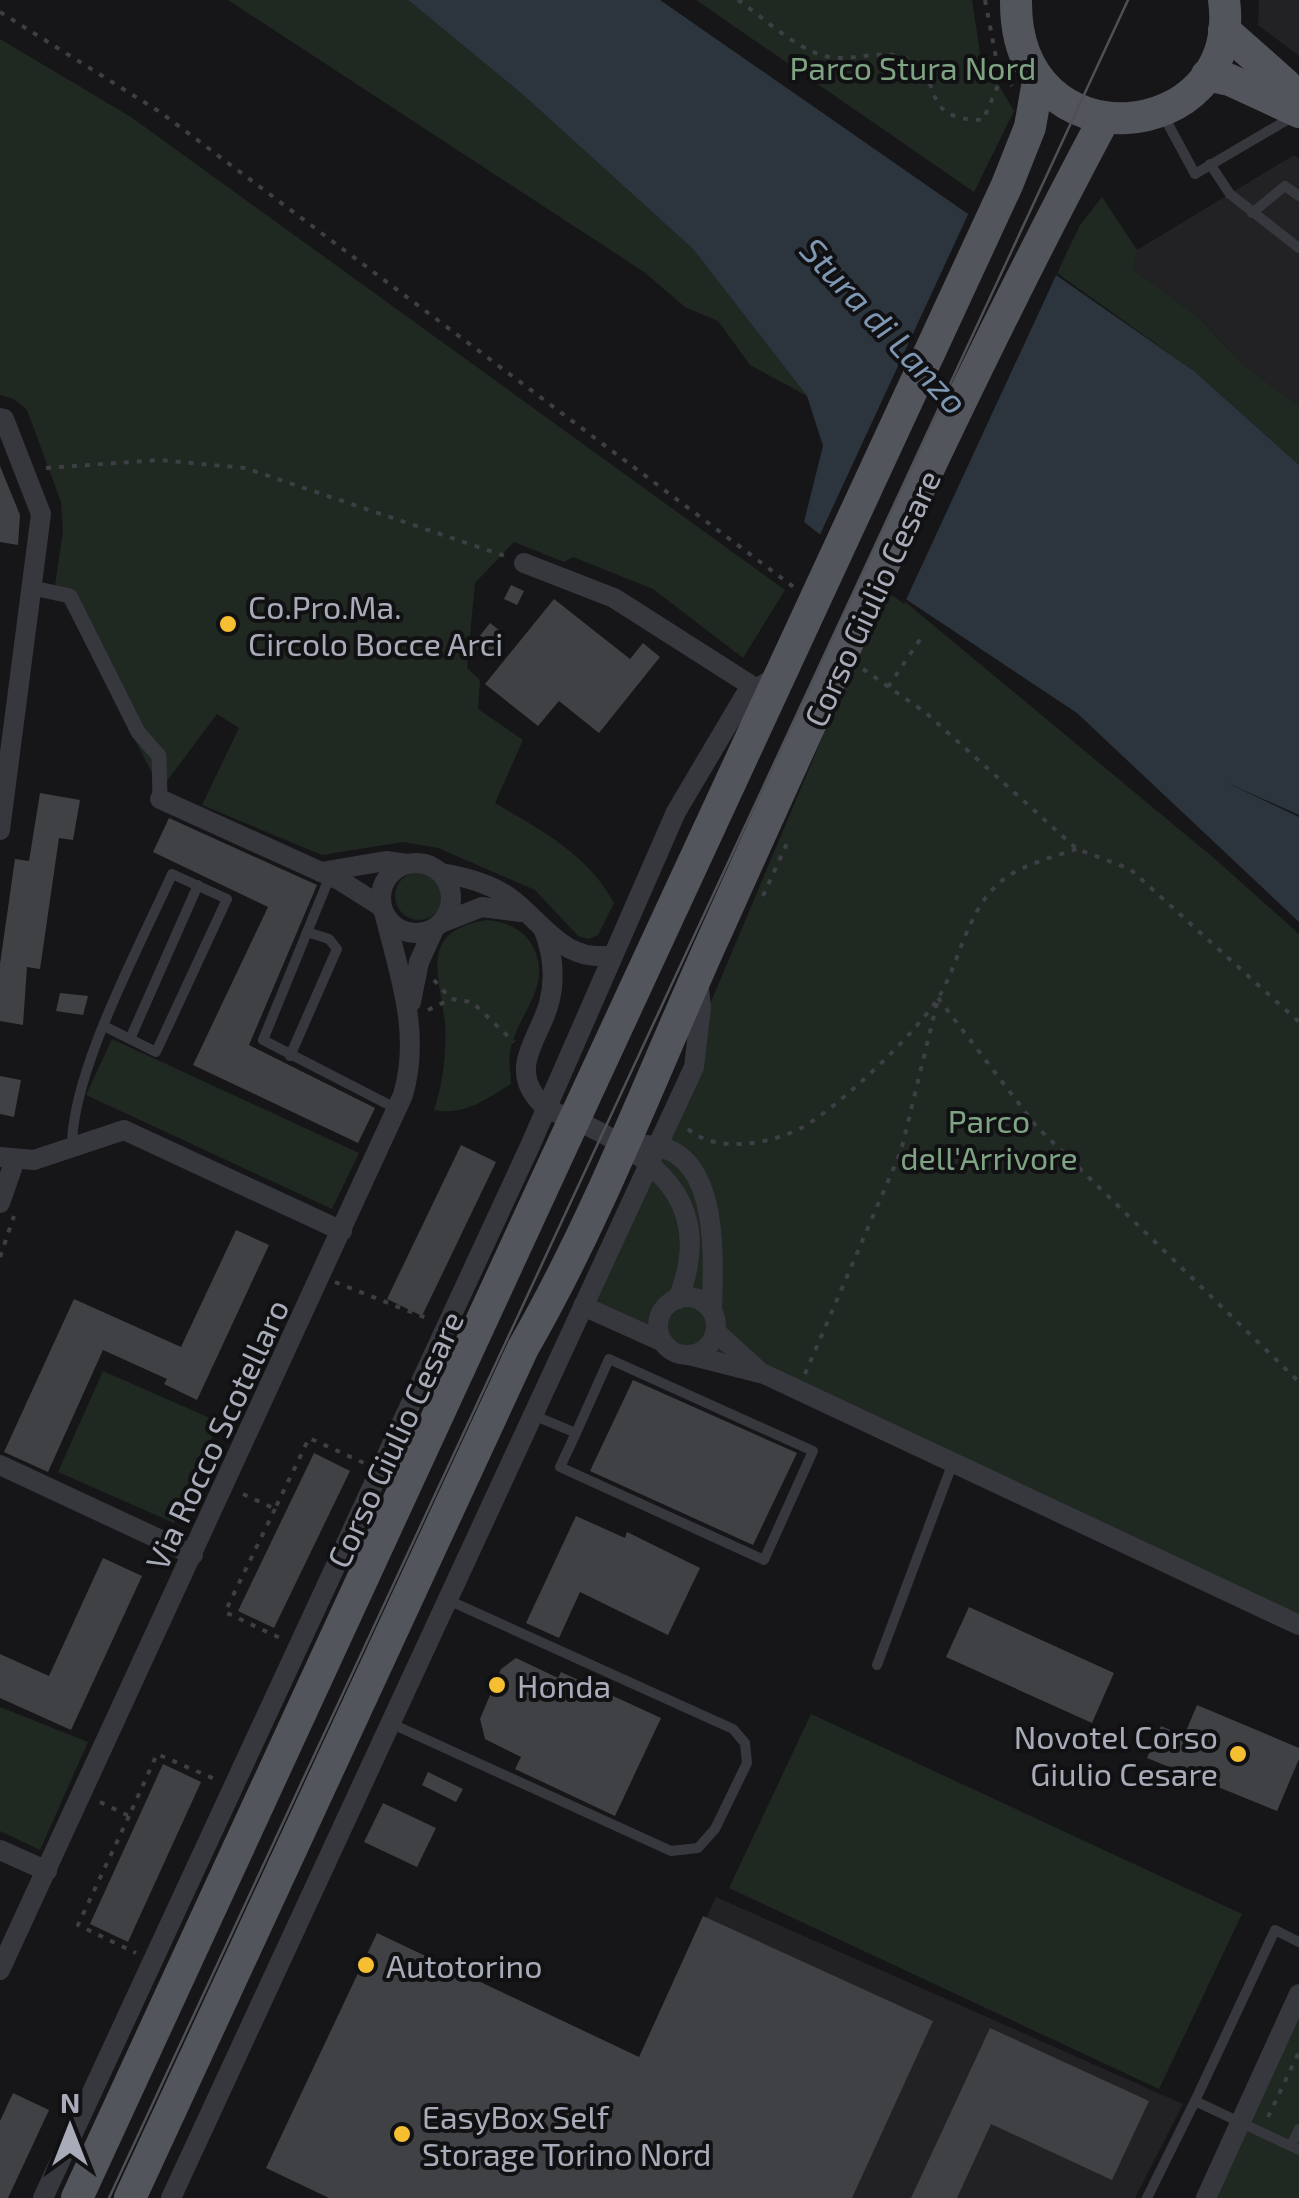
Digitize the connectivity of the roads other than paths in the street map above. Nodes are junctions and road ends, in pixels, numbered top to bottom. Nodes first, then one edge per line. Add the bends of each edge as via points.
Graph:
1 (1016, 0) edge
2 (1224, 15) edge
3 (1206, 75) junction
4 (1038, 82) junction
5 (1299, 109) edge
6 (1162, 112) junction
7 (1104, 119) junction
8 (1210, 164) junction
9 (1299, 196) edge
10 (1252, 213) junction
11 (1299, 248) edge
12 (0, 418) edge
13 (524, 563) road end
14 (33, 588) junction
15 (771, 686) junction
16 (160, 799) joint
17 (0, 830) edge
18 (407, 864) junction
19 (441, 873) junction
20 (325, 874) junction
21 (198, 885) junction
22 (384, 912) junction
23 (535, 921) junction
24 (438, 926) junction
25 (307, 932) junction
26 (613, 956) junction
27 (409, 1014) junction
28 (106, 1027) junction
29 (130, 1040) junction
30 (290, 1056) junction
31 (397, 1109) junction
32 (560, 1113) junction
33 (72, 1146) junction
34 (652, 1152) junction
35 (7, 1158) edge
36 (0, 1203) edge
37 (342, 1231) junction
38 (678, 1298) junction
39 (583, 1306) junction
40 (712, 1310) junction
41 (716, 1332) junction
42 (663, 1342) junction
43 (689, 1355) junction
44 (764, 1374) junction
45 (532, 1415) junction
46 (576, 1432) junction
47 (0, 1465) edge
48 (952, 1465) junction
49 (193, 1555) junction
50 (446, 1599) junction
51 (1299, 1625) edge
52 (877, 1666) dead end
53 (389, 1722) junction
54 (0, 1850) edge
55 (47, 1871) junction
56 (1299, 1942) edge
57 (0, 1970) edge
58 (1299, 1994) edge
59 (1195, 2100) junction
60 (1242, 2123) junction
61 (1299, 2129) edge
62 (1295, 2148) edge
63 (43, 2198) edge
64 (77, 2198) edge
65 (130, 2198) edge
66 (171, 2198) edge
67 (1147, 2198) edge
68 (1206, 2198) edge

1 - 4 main road via 1023,56
2 - 3 main road
2 - 5 main road
3 - 5 main road
3 - 6 main road
4 - 7 main road via 1066,106
4 - 15 main road, Corso Giulio Cesare via 1030,127 1007,184
5 - 8 lane via 1279,128
6 - 7 main road
6 - 8 lane via 1195,174
7 - 34 main road, Corso Giulio Cesare via 1054,210 698,973
8 - 10 lane
9 - 10 lane via 1285,186
10 - 11 lane
12 - 14 street via 41,514
13 - 15 street, Corso Giulio Cesare via 624,603
14 - 16 street via 70,596 138,732 159,756
14 - 17 street
15 - 26 street, Corso Giulio Cesare via 744,696 687,789
15 - 32 main road, Corso Giulio Cesare
16 - 20 street
18 - 19 street
18 - 20 street via 386,861
18 - 22 street via 385,880
19 - 23 street via 512,898
19 - 24 street via 452,898
20 - 22 street
20 - 25 lane
21 - 28 lane via 172,874
21 - 29 lane
21 - 29 lane via 227,900 156,1052
22 - 24 street via 407,932
22 - 27 street, Via Rocco Scotellaro
23 - 24 street via 502,906 482,907
23 - 26 street via 578,955
23 - 32 street via 552,948 552,984 525,1076 534,1096
24 - 27 street, Via Rocco Scotellaro via 416,970
25 - 30 lane via 262,1033
25 - 30 lane via 337,949
26 - 32 street, Corso Giulio Cesare
27 - 31 street, Via Rocco Scotellaro via 410,1060
28 - 29 lane
28 - 33 lane via 76,1099
30 - 31 lane
31 - 37 street, Via Rocco Scotellaro
32 - 34 street
32 - 63 street, Corso Giulio Cesare via 447,1326
32 - 64 main road, Corso Giulio Cesare via 480,1329
33 - 35 street via 34,1160
33 - 37 street via 118,1130 132,1132
34 - 38 street via 686,1212 688,1273
34 - 39 street, Corso Giulio Cesare
34 - 40 street via 708,1205 714,1231
34 - 65 main road, Corso Giulio Cesare via 524,1348
35 - 36 street
37 - 49 street, Via Rocco Scotellaro
38 - 40 street via 701,1300
38 - 42 street via 662,1313
39 - 42 street
39 - 45 street, Corso Giulio Cesare
40 - 41 street
41 - 43 street via 709,1346
41 - 44 street
42 - 43 street
43 - 44 street
44 - 48 street
45 - 46 lane
45 - 50 street, Corso Giulio Cesare
46 - 46 lane via 610,1358 814,1451 764,1560 560,1468
47 - 49 street
48 - 51 street
48 - 52 lane
49 - 55 street, Via Rocco Scotellaro
50 - 53 street, Corso Giulio Cesare
50 - 53 lane via 728,1726 745,1743 746,1767 711,1838 692,1850 671,1851
53 - 66 street, Corso Giulio Cesare
54 - 55 street
55 - 57 street, Via Rocco Scotellaro
56 - 59 lane via 1275,1930
58 - 60 street
59 - 60 lane
59 - 67 lane
60 - 62 lane
60 - 68 street
61 - 62 lane

